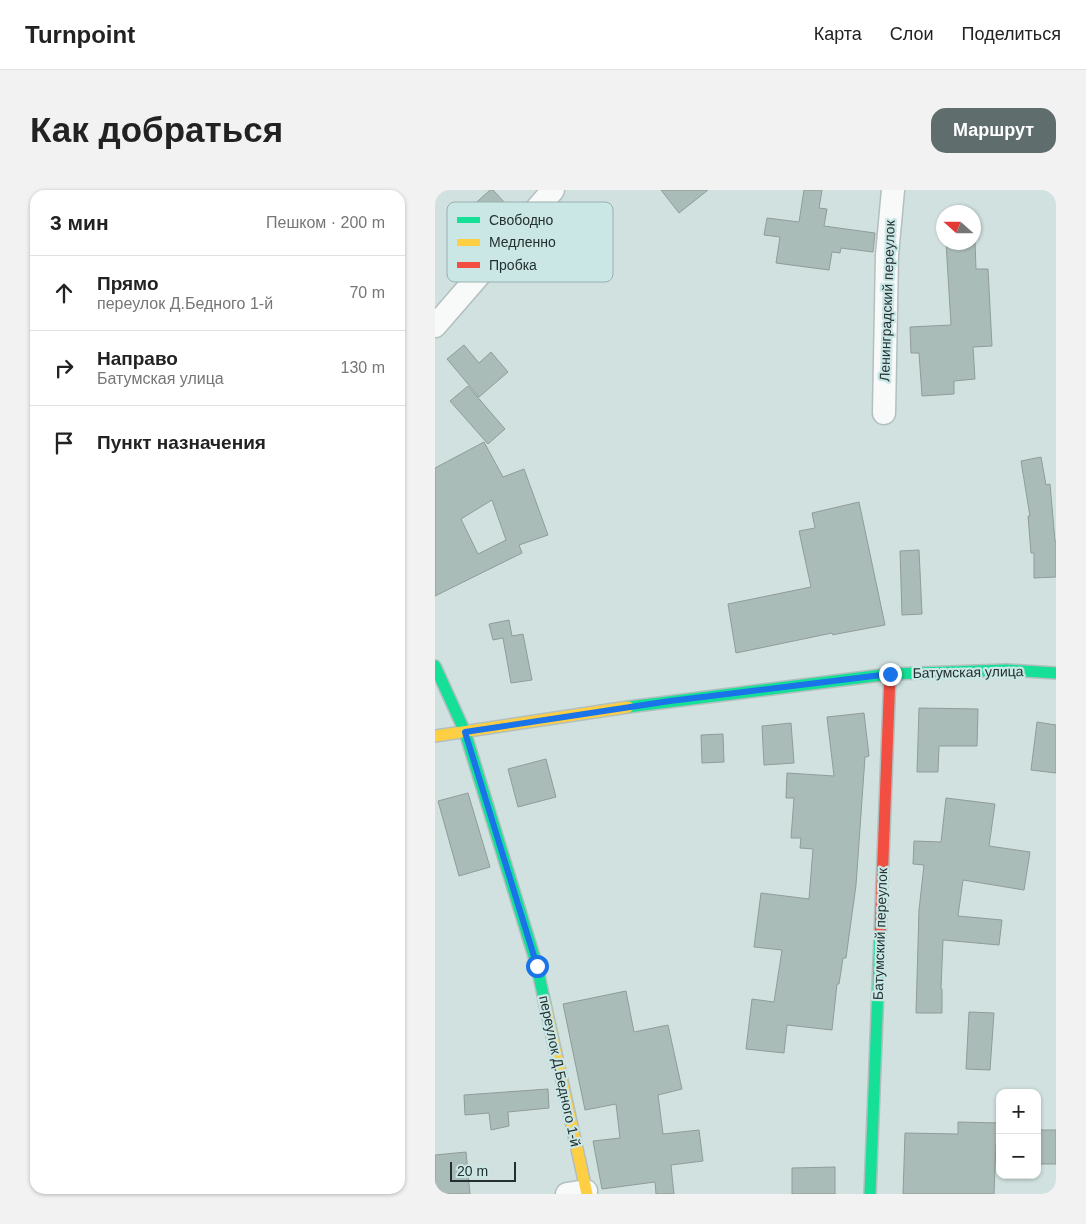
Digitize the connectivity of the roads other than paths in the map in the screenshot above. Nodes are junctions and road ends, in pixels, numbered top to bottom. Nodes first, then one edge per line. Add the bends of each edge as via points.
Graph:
1 (553, 190) edge
2 (893, 190) edge
3 (543, 202) edge
4 (473, 282) edge
5 (435, 326) edge
6 (884, 413) dead end
7 (435, 666) edge
8 (1056, 673) edge
9 (890, 674) junction
10 (465, 732) junction
11 (435, 736) edge
12 (580, 1193) edge
13 (870, 1194) edge

1 - 3 street
2 - 6 street, Ленинградский переулок via 887,255
4 - 5 street
7 - 10 street, переулок Д.Бедного 1-й
8 - 9 street, Батумская улица via 1007,670
9 - 10 street, Батумская улица via 670,701
9 - 13 street, Батумский переулок
10 - 11 street, Батумская улица
10 - 12 street, переулок Д.Бедного 1-й via 537,966

